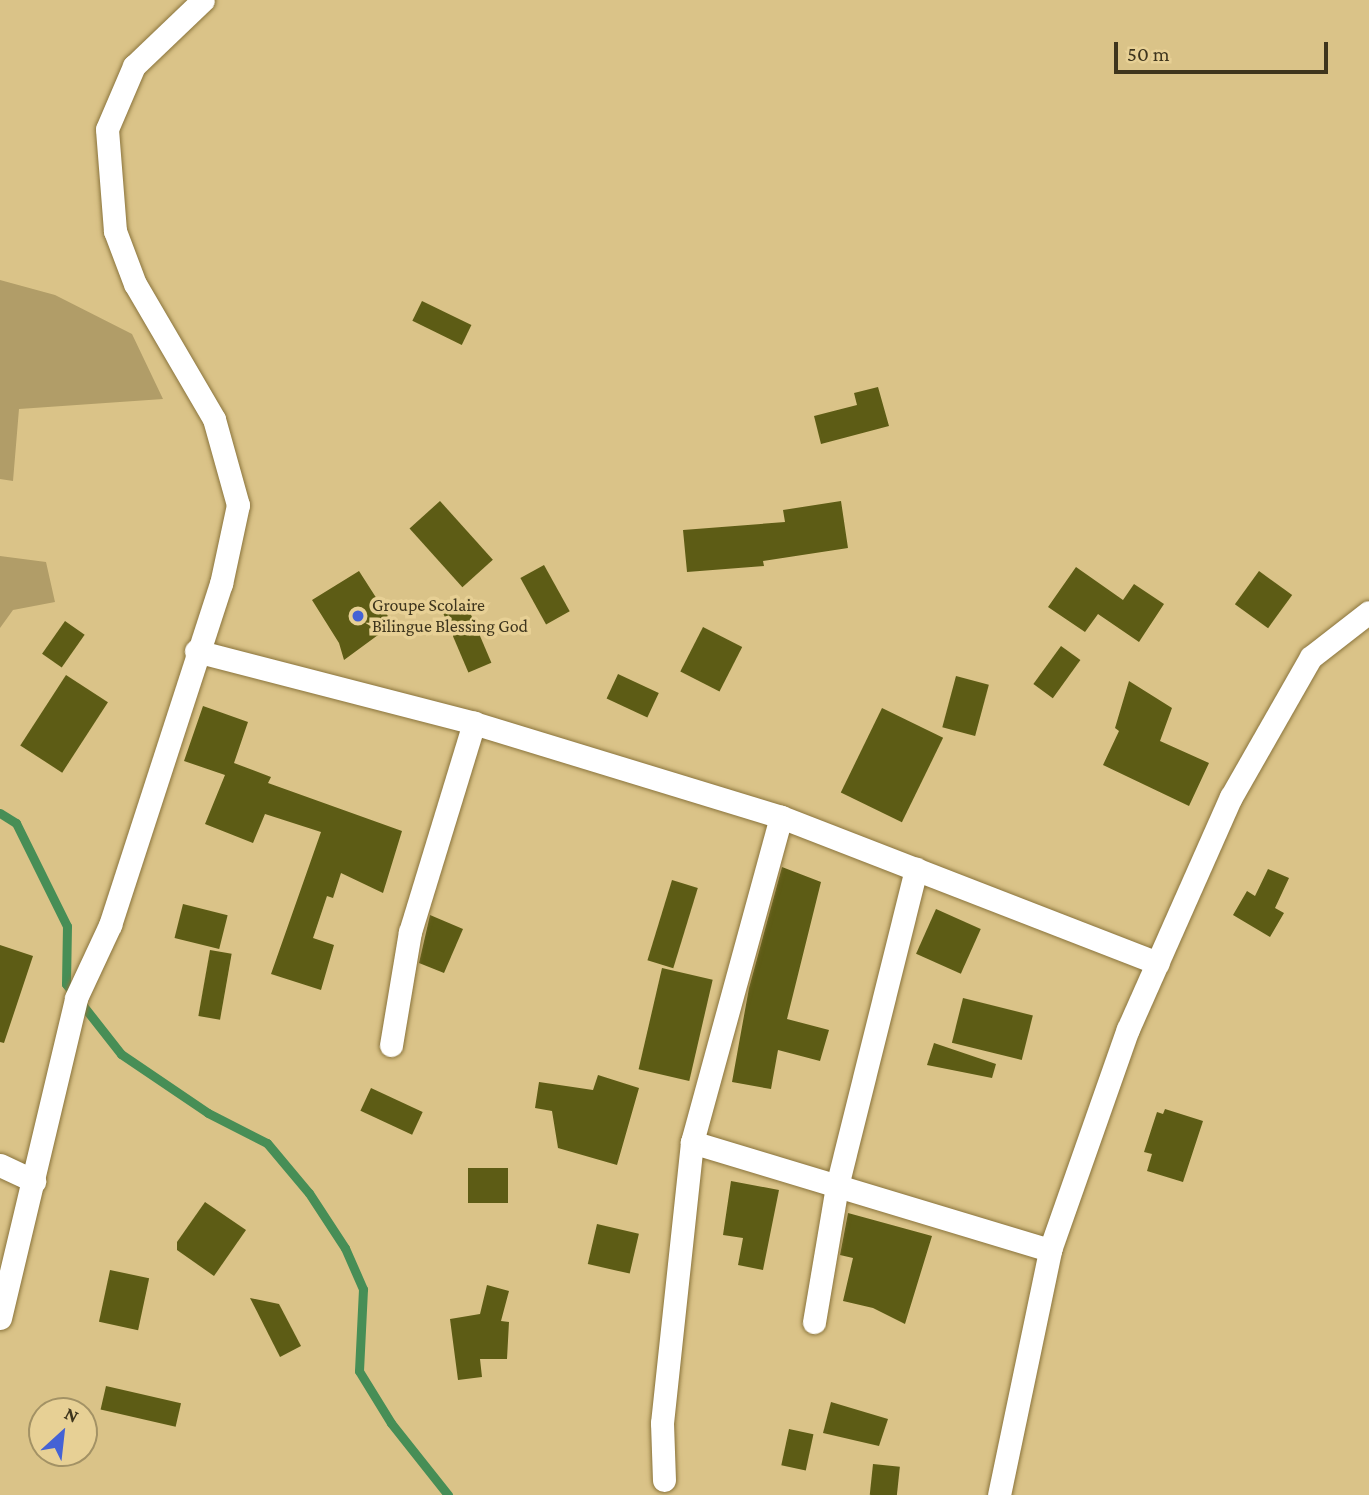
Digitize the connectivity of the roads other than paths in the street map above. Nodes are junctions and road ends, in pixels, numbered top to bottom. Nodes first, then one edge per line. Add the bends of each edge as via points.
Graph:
1 (203, 0) edge
2 (1369, 612) edge
3 (196, 651) junction
4 (474, 723) junction
5 (781, 817) junction
6 (916, 869) junction
7 (1158, 963) junction
8 (391, 1045) dead end
9 (692, 1142) junction
10 (0, 1166) edge
11 (35, 1181) junction
12 (837, 1186) junction
13 (1050, 1250) junction
14 (0, 1318) edge
15 (814, 1322) dead end
16 (664, 1480) dead end
17 (999, 1495) edge

1 - 3 street via 134,66 107,129 115,231 135,284 214,419 238,505 221,584
2 - 7 street via 1311,657 1231,797
3 - 4 street
3 - 11 street via 110,925 76,998
4 - 5 street
4 - 8 street via 404,955
5 - 6 street
5 - 9 street
6 - 7 street
6 - 12 street
7 - 13 street via 1128,1028
9 - 12 street
9 - 16 street via 662,1423
10 - 11 street
11 - 14 street
12 - 13 street
12 - 15 street
13 - 17 street

